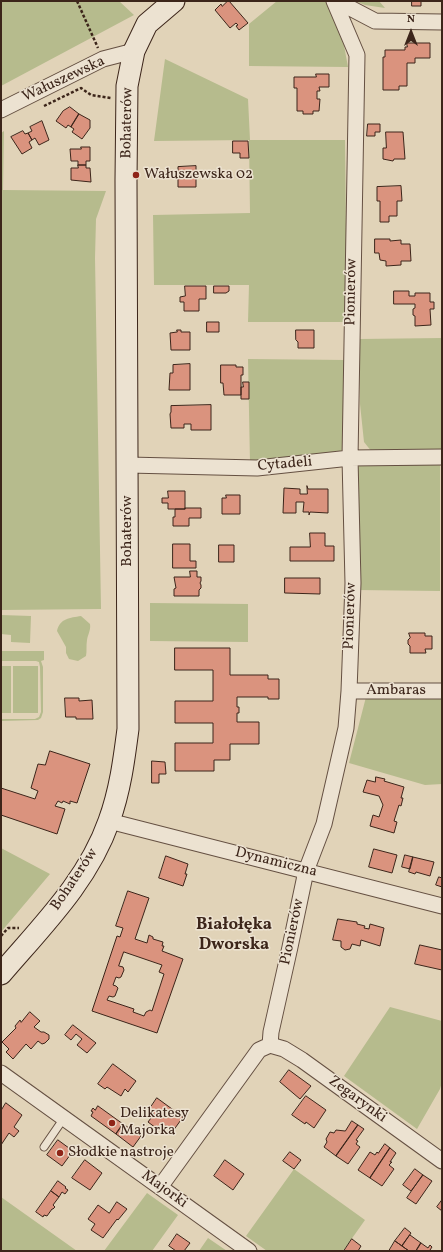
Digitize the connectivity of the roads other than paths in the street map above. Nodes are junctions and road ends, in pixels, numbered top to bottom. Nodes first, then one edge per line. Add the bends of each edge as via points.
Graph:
1 (174, 1) edge
2 (336, 1) edge
3 (442, 22) edge
4 (134, 51) junction
5 (1, 110) edge
6 (442, 457) edge
7 (350, 458) junction
8 (128, 465) junction
9 (349, 691) junction
10 (442, 691) edge
11 (109, 821) junction
12 (306, 871) junction
13 (442, 906) edge
14 (1, 974) edge
15 (270, 1045) junction
16 (1, 1073) edge
17 (64, 1118) junction
18 (44, 1147) dead end
19 (442, 1161) edge
20 (160, 1187) junction
21 (249, 1251) edge

1 - 4 street via 147,24
2 - 3 street via 375,21
2 - 7 street, Pionierów via 357,55
4 - 5 street, Wałuszewska via 103,59
4 - 8 street, Bohaterów via 127,86
6 - 7 street, Cytadeli
7 - 8 street, Cytadeli via 257,468
7 - 9 street, Pionierów via 352,583
8 - 11 street, Bohaterów via 128,729 121,780
9 - 10 street, Ambaras
9 - 12 street, Pionierów via 346,728 326,816
11 - 12 street, Dynamiczna
11 - 14 street, Bohaterów via 91,862 62,903
12 - 13 street, Dynamiczna
12 - 15 street, Pionierów
15 - 19 street, Zegarynki via 284,1049 302,1060
15 - 20 street via 259,1050
16 - 17 street, Majorki
17 - 18 lane
17 - 20 street, Majorki
20 - 21 street, Majorki

